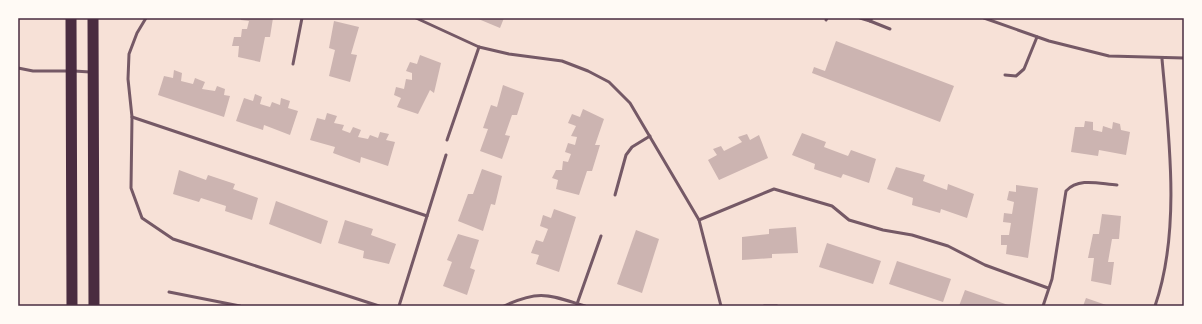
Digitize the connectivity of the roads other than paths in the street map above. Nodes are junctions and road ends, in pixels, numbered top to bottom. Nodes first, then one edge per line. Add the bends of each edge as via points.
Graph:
1 (71, 18) edge
2 (93, 18) edge
3 (146, 18) edge
4 (302, 18) edge
5 (416, 18) edge
6 (860, 18) edge
7 (984, 18) edge
8 (871, 20) edge
9 (890, 29) dead end
10 (1037, 37) junction
11 (479, 46) junction
12 (1162, 58) junction
13 (1184, 58) edge
14 (293, 64) dead end
15 (18, 68) edge
16 (71, 71) junction
17 (93, 72) junction
18 (1005, 75) dead end
19 (132, 117) junction
20 (650, 136) junction
21 (447, 140) dead end
22 (446, 155) dead end
23 (1118, 185) dead end
24 (615, 195) dead end
25 (427, 216) junction
26 (699, 220) junction
27 (601, 236) dead end
28 (1048, 288) junction
29 (169, 292) dead end
30 (577, 304) junction
31 (72, 306) edge
32 (94, 306) edge
33 (240, 306) edge
34 (379, 306) edge
35 (399, 306) edge
36 (504, 306) edge
37 (585, 306) edge
38 (721, 306) edge
39 (764, 306) edge
40 (777, 306) edge
41 (1043, 306) edge
42 (1155, 306) edge

1 - 16 highway
2 - 17 highway
3 - 19 lane via 137,32 129,54 128,79
4 - 14 lane
5 - 11 lane
6 - 8 lane
7 - 10 lane
8 - 9 lane
10 - 12 lane via 1109,56
10 - 18 lane via 1024,69 1016,76
11 - 20 lane via 509,54 562,62 604,79 630,103
11 - 21 lane
12 - 13 lane
12 - 42 lane via 1171,218 1167,259
15 - 16 lane via 33,71
16 - 17 lane
16 - 31 highway
17 - 32 highway
19 - 25 lane
19 - 34 lane via 131,188 142,218 173,239
20 - 24 lane via 632,147 626,155
20 - 26 lane
22 - 25 lane
23 - 28 lane via 1080,182 1066,191 1052,279
25 - 35 lane
26 - 28 lane via 774,189 832,206 849,220 948,246 986,265
26 - 38 lane
27 - 30 lane
28 - 41 lane
29 - 33 lane
30 - 36 lane via 546,294 524,297
30 - 37 lane
39 - 40 lane

